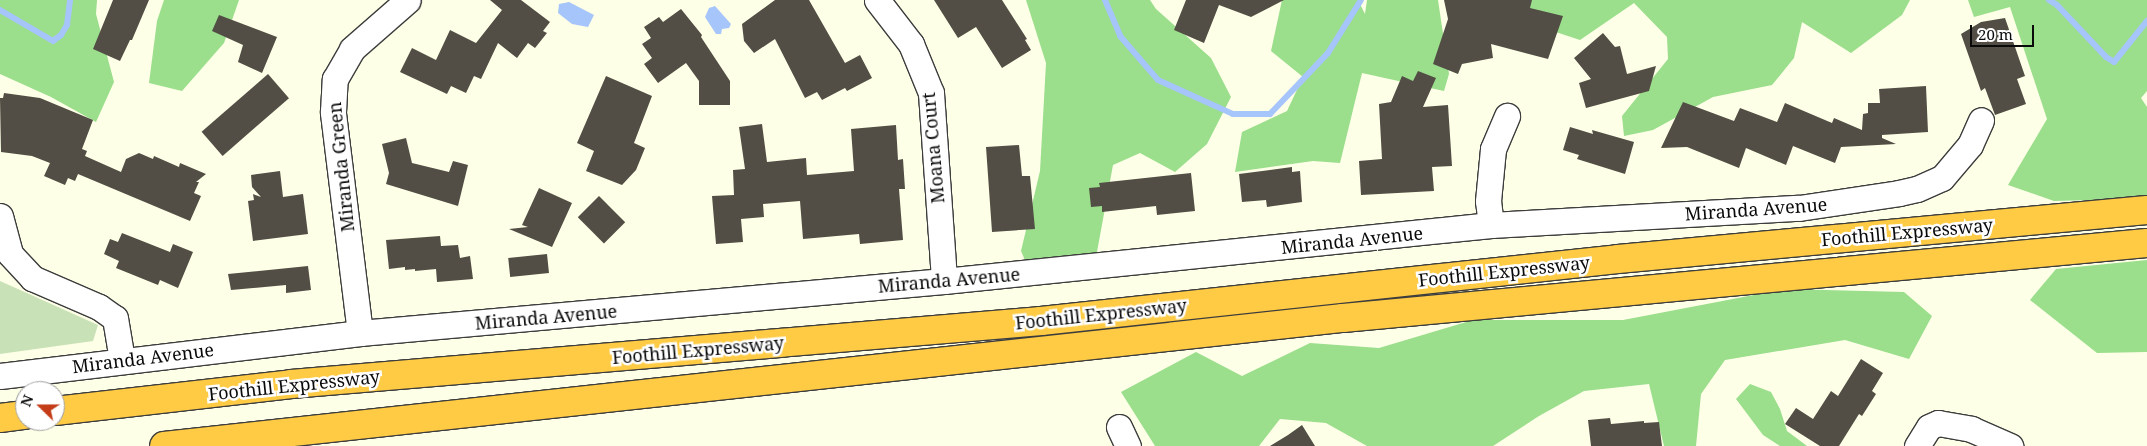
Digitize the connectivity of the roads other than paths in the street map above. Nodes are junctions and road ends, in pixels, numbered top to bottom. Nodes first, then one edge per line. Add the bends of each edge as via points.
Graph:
1 (408, 0) edge
2 (877, 0) edge
3 (1507, 116) dead end
4 (1981, 120) dead end
5 (2147, 210) edge
6 (0, 216) edge
7 (1491, 225) junction
8 (2147, 243) edge
9 (944, 281) junction
10 (360, 333) junction
11 (122, 360) junction
12 (0, 376) edge
13 (65, 410) edge
14 (15, 416) edge
15 (0, 418) edge
16 (1923, 436) edge
17 (164, 446) edge
18 (2010, 446) edge

1 - 10 street, Miranda Green via 352,50 335,78 333,112
2 - 9 street, Moana Court via 910,44 931,94
3 - 7 street via 1493,149 1488,201
4 - 7 street, Miranda Avenue via 1970,145 1942,178 1899,193 1799,208
5 - 13 highway, Foothill Expressway via 1618,258 1041,321 291,384
6 - 11 street via 10,254 32,278 100,307 114,318
7 - 9 street, Miranda Avenue
8 - 17 highway, Foothill Expressway via 1333,319
9 - 10 street, Miranda Avenue
10 - 11 street, Miranda Avenue
11 - 12 street, Miranda Avenue
14 - 15 highway
16 - 18 street via 1938,423 1949,423

